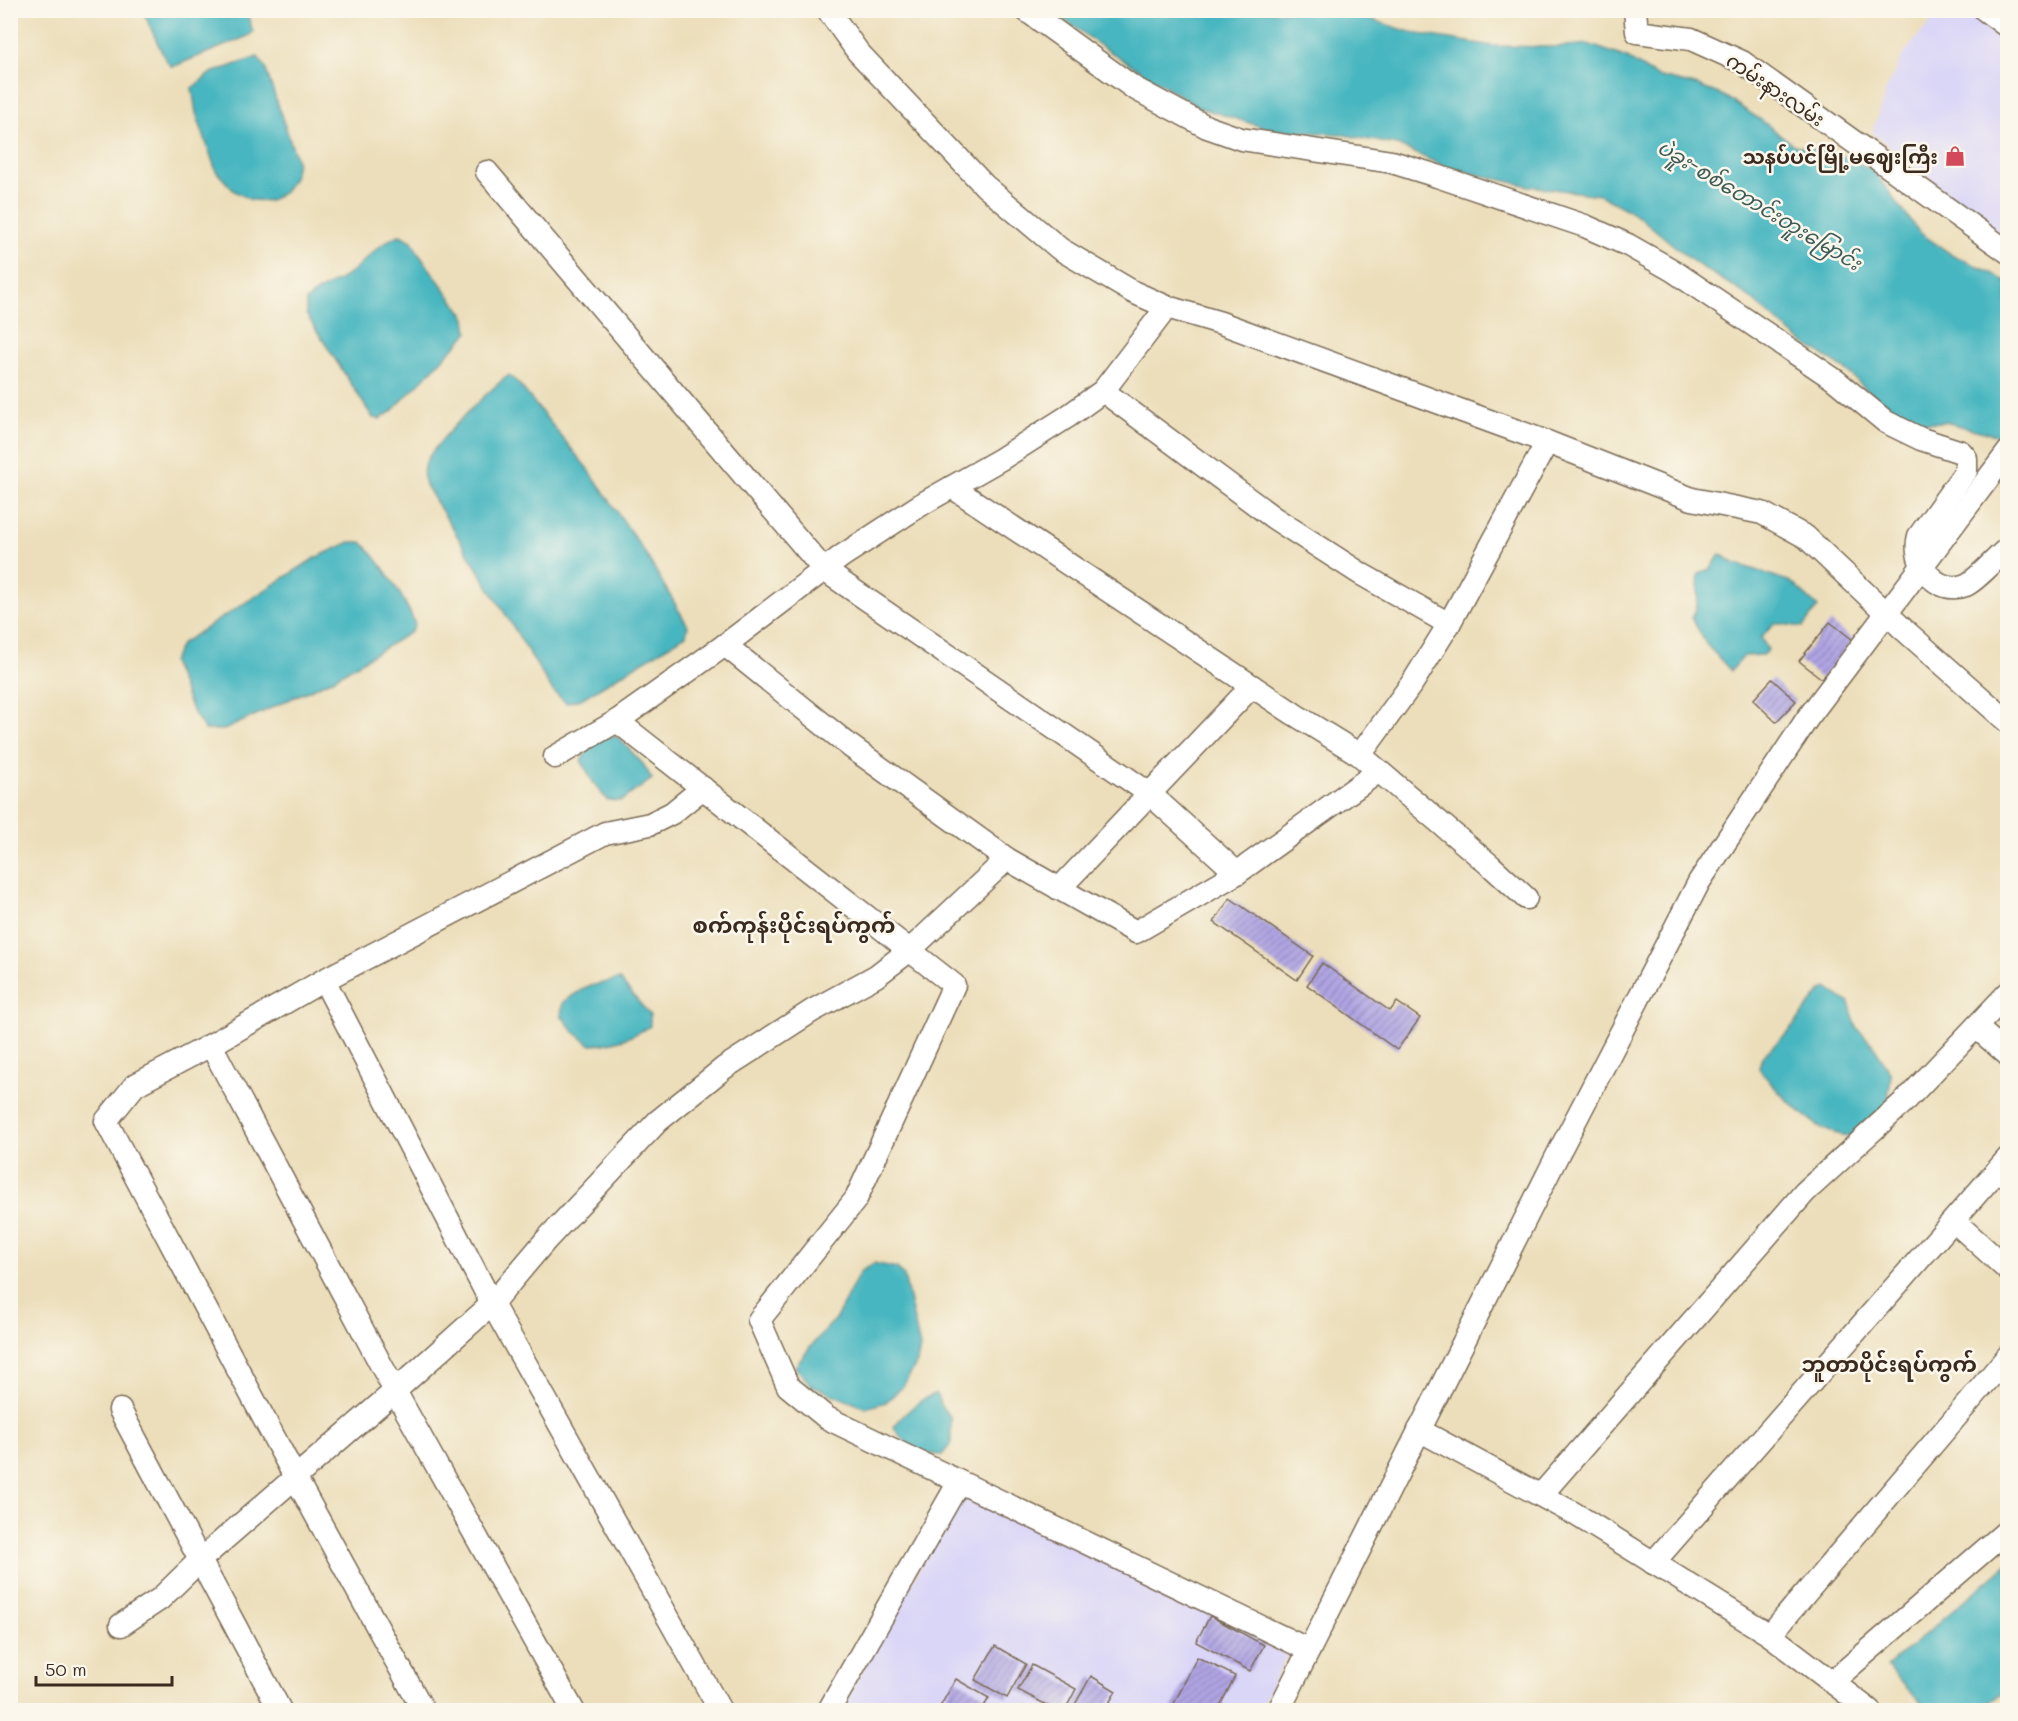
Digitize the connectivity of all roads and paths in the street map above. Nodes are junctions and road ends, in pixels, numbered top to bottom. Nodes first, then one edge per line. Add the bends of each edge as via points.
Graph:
1 (828, 10) edge
2 (1026, 10) edge
3 (1635, 10) edge
4 (1985, 10) edge
5 (2007, 27) edge
6 (487, 171) dead end
7 (2007, 252) edge
8 (1167, 307) junction
9 (1103, 391) junction
10 (1547, 442) junction
11 (2006, 455) edge
12 (952, 487) junction
13 (2007, 548) edge
14 (1921, 567) junction
15 (824, 570) junction
16 (1887, 612) junction
17 (1449, 624) junction
18 (725, 645) junction
19 (1252, 686) junction
20 (617, 721) junction
21 (2007, 722) edge
22 (1360, 755) junction
23 (555, 757) dead end
24 (1379, 771) junction
25 (703, 788) junction
26 (1150, 794) junction
27 (1007, 859) junction
28 (1237, 873) junction
29 (1059, 889) junction
30 (1526, 898) dead end
31 (910, 950) junction
32 (324, 980) junction
33 (2007, 993) edge
34 (1976, 1027) junction
35 (211, 1045) junction
36 (2007, 1055) edge
37 (2007, 1158) edge
38 (1954, 1221) junction
39 (2007, 1270) edge
40 (492, 1304) junction
41 (2007, 1356) edge
42 (395, 1391) junction
43 (120, 1410) dead end
44 (1419, 1430) junction
45 (295, 1477) junction
46 (959, 1482) junction
47 (1541, 1495) junction
48 (2007, 1530) edge
49 (200, 1560) junction
50 (1653, 1563) junction
51 (121, 1625) dead end
52 (1770, 1635) junction
53 (1309, 1650) junction
54 (1833, 1682) junction
55 (280, 1710) edge
56 (423, 1710) edge
57 (573, 1710) edge
58 (720, 1710) edge
59 (829, 1710) edge
60 (1279, 1710) edge
61 (1869, 1710) edge

1 - 8 street via 858,52 985,186 1060,249
2 - 14 street via 1134,88 1207,127 1241,139 1392,162 1585,226 1672,270 1835,380 1886,422 1921,440 1961,452 1966,458 1966,471 1918,536
3 - 7 street, ကမ်းနားလမ်း via 1637,32 1691,39 1742,62
4 - 5 street
6 - 15 street
8 - 9 street
8 - 10 street via 1221,323
9 - 12 street
9 - 17 street via 1274,518
10 - 16 street via 1692,499 1762,513 1806,537
10 - 17 street
11 - 14 street
12 - 15 street
12 - 19 street
13 - 14 street via 1968,585 1954,588 1939,584
14 - 16 street
15 - 18 street
15 - 26 street
16 - 21 street
16 - 44 street via 1807,719 1699,882
17 - 22 street
18 - 20 street
18 - 27 street via 850,746
19 - 22 street
19 - 26 street
20 - 23 street
20 - 25 street
22 - 24 street
24 - 28 street
24 - 30 street
25 - 31 street
25 - 32 street via 672,813 650,824 605,833
26 - 28 street
26 - 29 street
27 - 29 street
27 - 31 street
28 - 29 street via 1136,932
31 - 40 street via 876,976 812,1011 724,1068 658,1121 546,1240
31 - 46 street via 954,985 856,1199 759,1320 788,1386 827,1419
32 - 35 street
32 - 40 street
33 - 34 street
34 - 36 street
34 - 47 street via 1908,1098 1805,1192
35 - 42 street
35 - 45 street via 135,1085 106,1122
37 - 38 street
38 - 39 street
38 - 50 street
40 - 42 street
40 - 58 street
41 - 52 street
42 - 45 street
42 - 57 street
43 - 49 street
44 - 47 street
44 - 53 street
45 - 49 street
45 - 56 street
46 - 53 street
46 - 59 street
47 - 50 street
48 - 54 street
49 - 51 street via 160,1599
49 - 55 street
50 - 52 street
52 - 54 street
53 - 60 street
54 - 61 street

